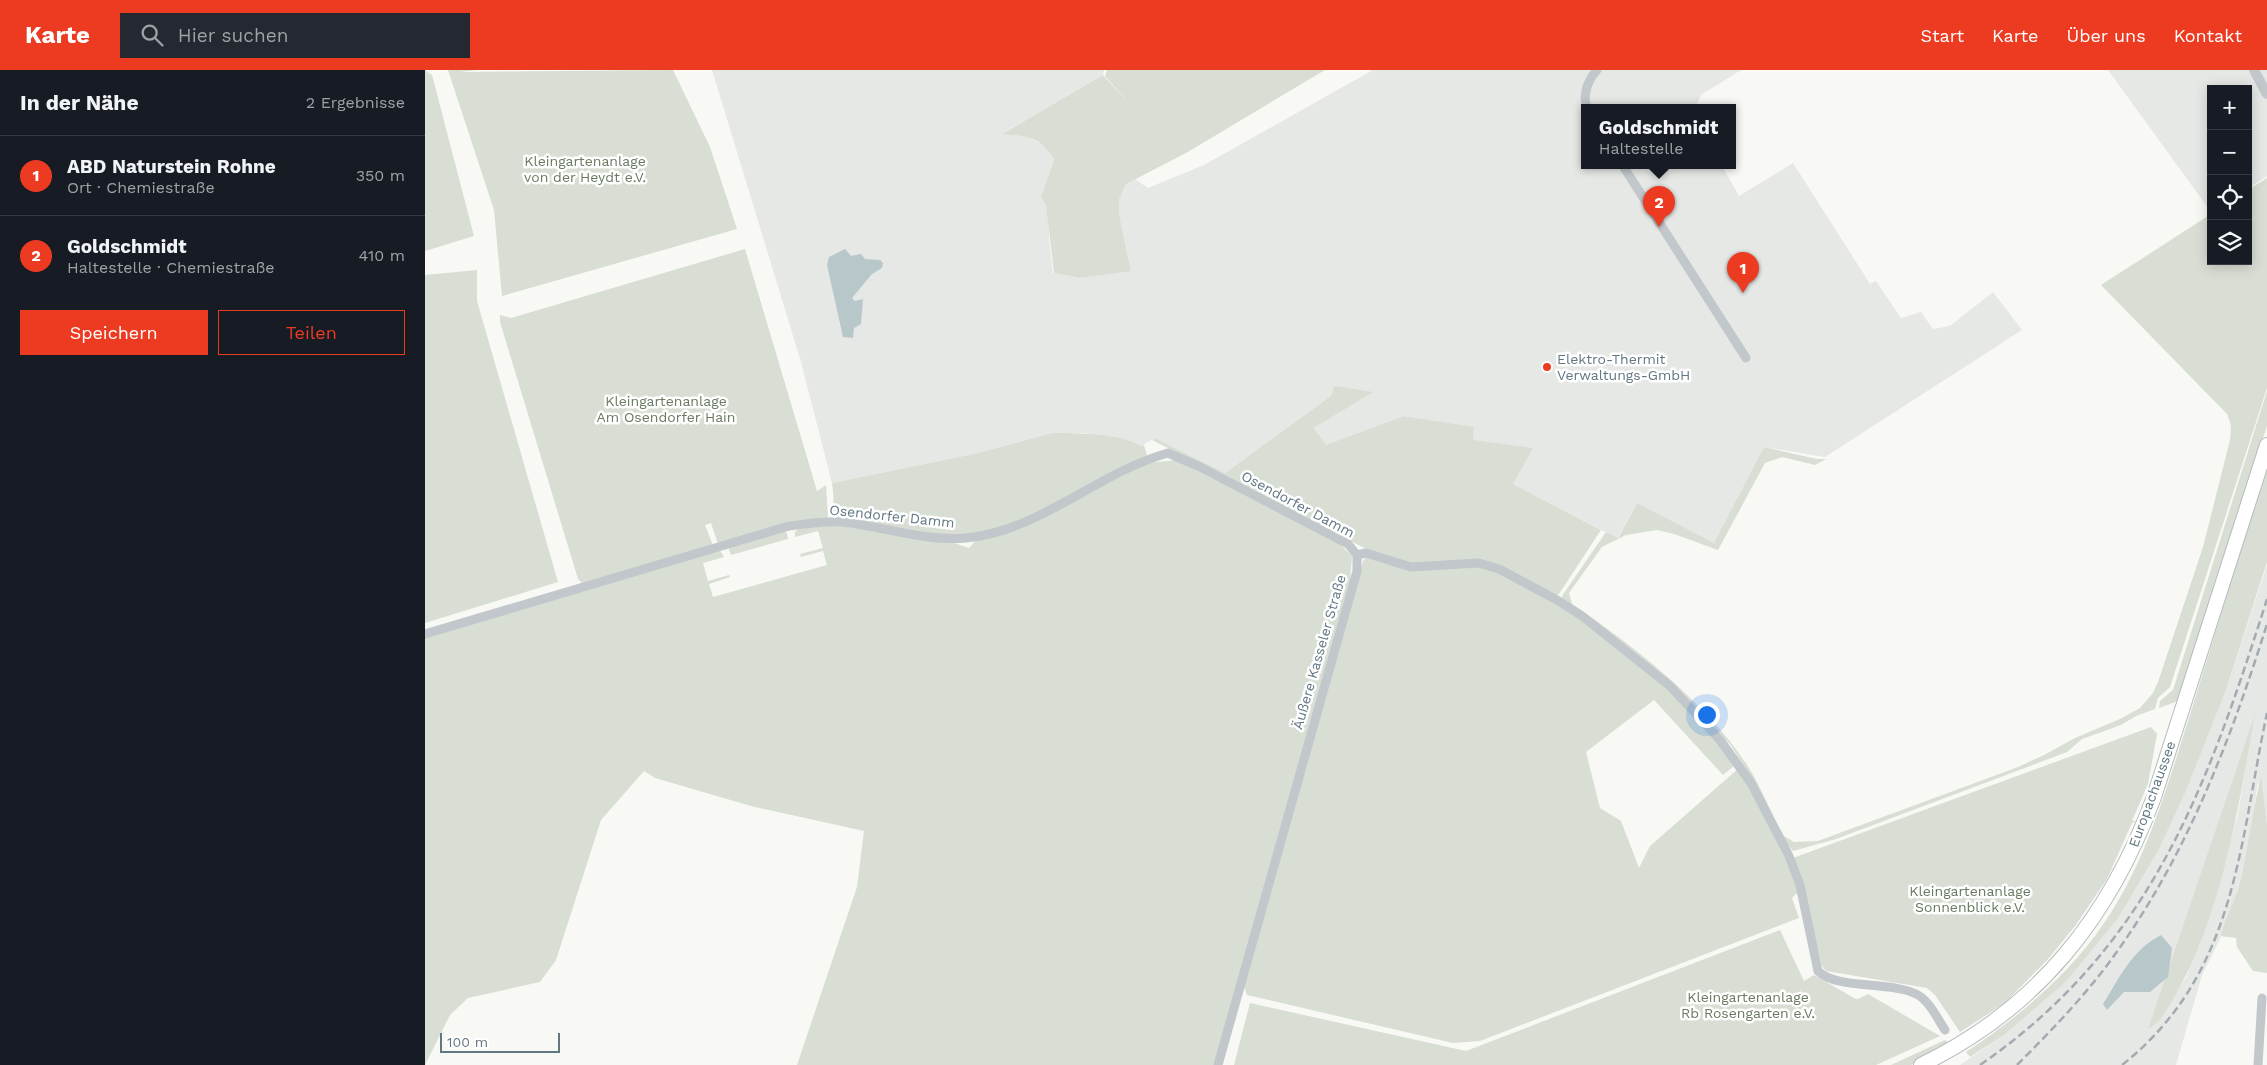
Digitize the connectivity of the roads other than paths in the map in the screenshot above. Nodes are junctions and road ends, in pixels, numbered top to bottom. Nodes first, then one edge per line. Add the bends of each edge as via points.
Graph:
1 (1597, 70) edge
2 (2255, 70) edge
3 (2267, 94) edge
4 (1585, 104) edge
5 (1625, 169) edge
6 (1746, 358) dead end
7 (2267, 445) edge
8 (1357, 555) junction
9 (425, 634) edge
10 (2262, 998) dead end
11 (1945, 1030) dead end
12 (1218, 1065) edge
13 (1921, 1065) edge
14 (2258, 1065) edge

1 - 4 street via 1587,84
2 - 3 street
5 - 6 street
7 - 13 main road, Europachaussee via 2154,797 2117,882 2079,939 2032,990 1979,1032
8 - 9 street, Osendorfer Damm via 1348,544 1168,453 1131,467 1020,523 987,534 947,538 831,522 789,526
8 - 11 street via 1366,553 1411,567 1479,563 1499,569 1557,600 1644,664 1720,740 1751,783 1789,856 1800,885 1818,971 1830,979 1917,994
8 - 12 street, Äußere Kasseler Straße via 1357,571
10 - 14 street

